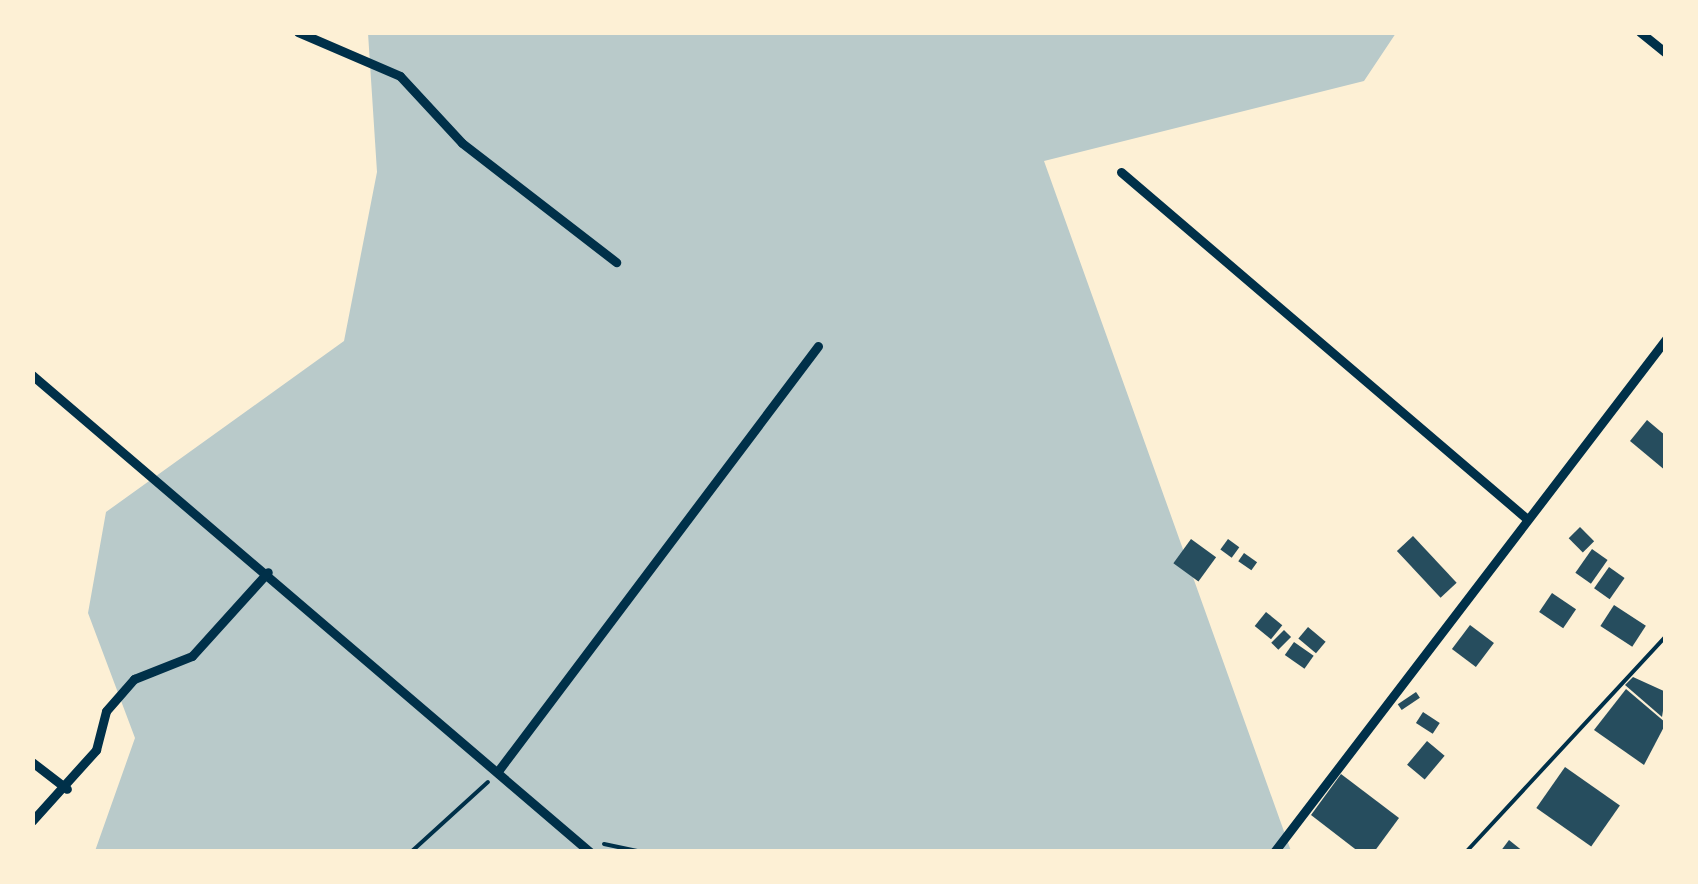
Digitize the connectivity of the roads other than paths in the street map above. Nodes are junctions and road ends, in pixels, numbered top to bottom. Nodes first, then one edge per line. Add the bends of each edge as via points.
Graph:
1 (298, 32) edge
2 (1640, 32) edge
3 (1666, 53) edge
4 (1120, 172) dead end
5 (616, 262) dead end
6 (1666, 339) edge
7 (818, 346) dead end
8 (32, 375) edge
9 (1526, 518) junction
10 (268, 572) junction
11 (32, 762) edge
12 (498, 771) junction
13 (67, 789) junction
14 (32, 821) edge
15 (590, 852) edge
16 (1274, 852) edge

1 - 5 street via 400,76 462,143
2 - 3 street
4 - 9 street
6 - 9 street
7 - 12 street
8 - 10 street
9 - 16 street
10 - 12 street
10 - 13 street via 192,656 134,679
11 - 13 street
12 - 15 street
13 - 14 street

